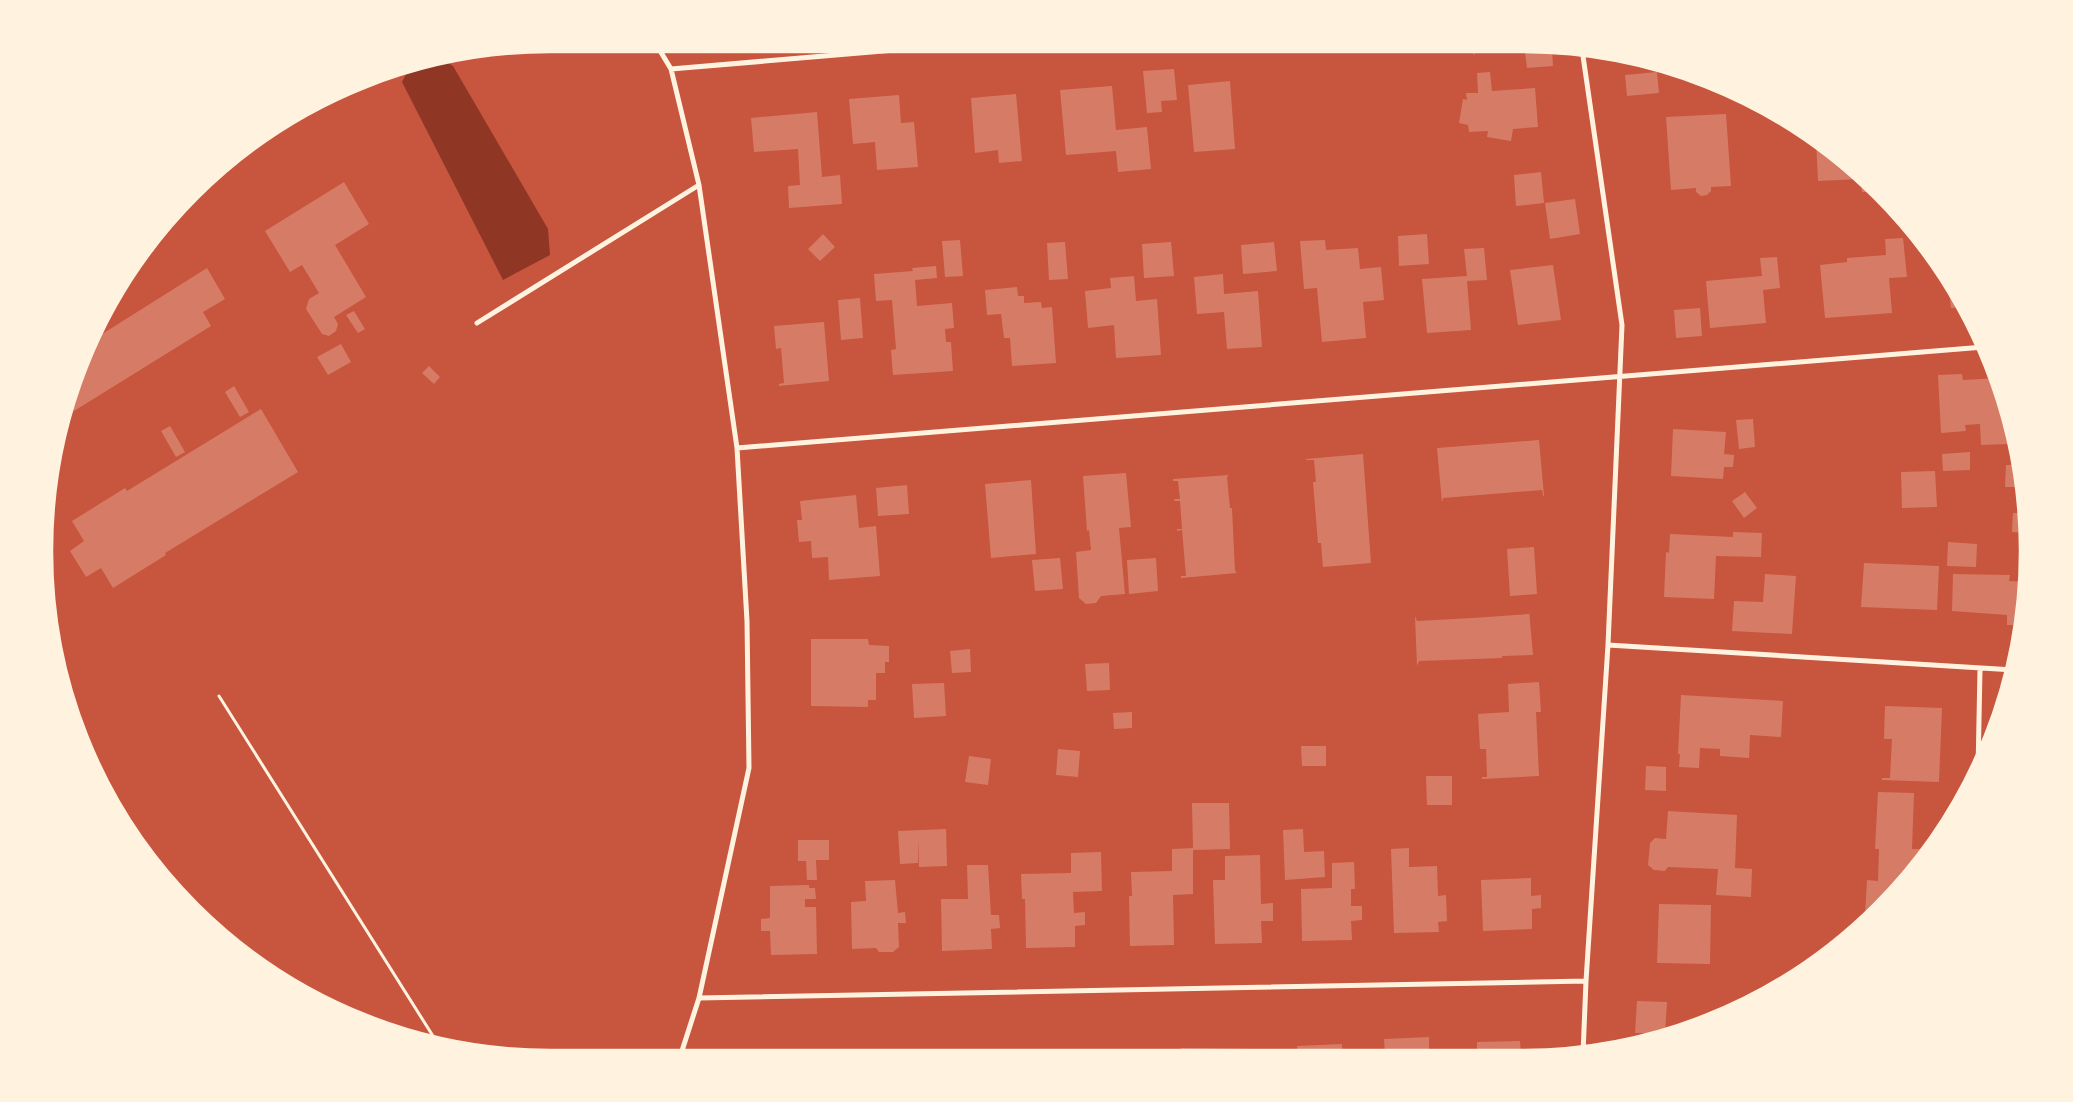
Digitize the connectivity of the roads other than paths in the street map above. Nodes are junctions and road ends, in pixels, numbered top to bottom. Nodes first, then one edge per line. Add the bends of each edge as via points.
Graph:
1 (661, 52) edge
2 (864, 52) edge
3 (1583, 57) edge
4 (671, 69) junction
5 (699, 185) junction
6 (477, 323) dead end
7 (1977, 348) edge
8 (1620, 378) junction
9 (737, 448) junction
10 (1608, 645) junction
11 (1980, 669) junction
12 (2006, 670) edge
13 (1978, 752) edge
14 (1586, 981) junction
15 (699, 998) junction
16 (1583, 1045) edge
17 (682, 1050) edge

1 - 4 street
2 - 4 street
3 - 8 street via 1622,325
4 - 5 street
5 - 6 street
5 - 9 street
7 - 8 street
8 - 9 street
8 - 10 street
9 - 15 street via 747,621 750,768
10 - 11 street
10 - 14 street
11 - 12 street
11 - 13 street
14 - 15 street
14 - 16 street
15 - 17 street

